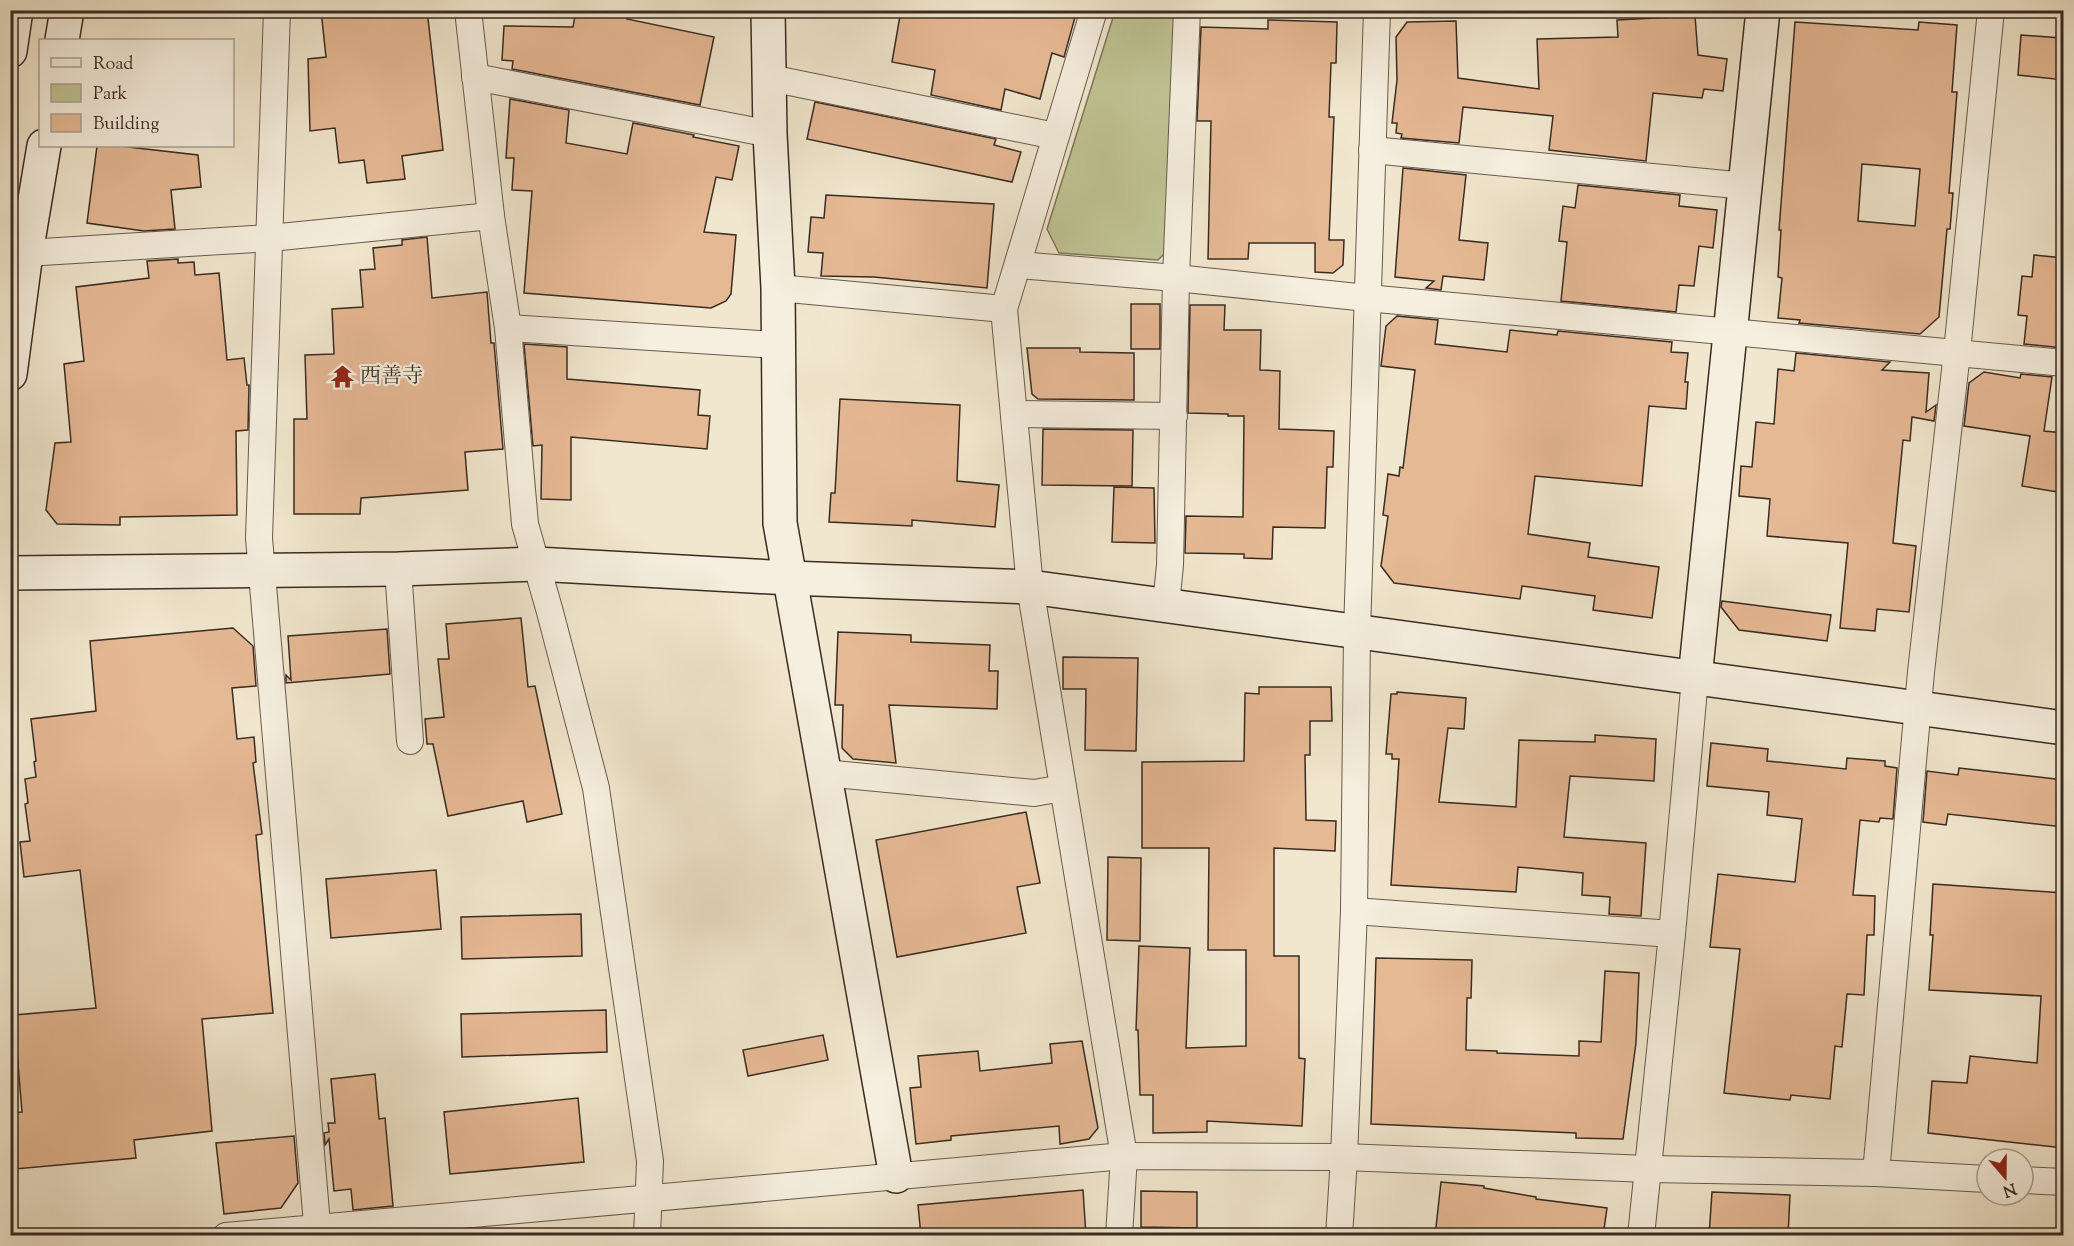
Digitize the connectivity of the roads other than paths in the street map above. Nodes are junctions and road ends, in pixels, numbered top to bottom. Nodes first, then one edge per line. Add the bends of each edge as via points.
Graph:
1 (16, 10) edge
2 (67, 10) edge
3 (277, 10) edge
4 (468, 10) edge
5 (768, 10) edge
6 (1094, 10) edge
7 (1187, 10) edge
8 (1377, 10) edge
9 (1763, 10) edge
10 (1991, 10) edge
11 (62, 39) edge
12 (10, 51) edge
13 (475, 77) junction
14 (770, 78) junction
15 (770, 134) junction
16 (1055, 136) junction
17 (44, 147) edge
18 (1372, 150) junction
19 (1746, 186) junction
20 (491, 216) junction
21 (270, 238) junction
22 (26, 254) junction
23 (1019, 265) junction
24 (1176, 278) junction
25 (778, 288) junction
26 (1367, 298) junction
27 (1004, 309) junction
28 (508, 328) junction
29 (1731, 332) junction
30 (777, 345) junction
31 (1957, 352) junction
32 (2064, 363) edge
33 (10, 374) edge
34 (1014, 414) junction
35 (1174, 416) junction
36 (536, 564) junction
37 (398, 569) junction
38 (262, 570) junction
39 (10, 573) edge
40 (789, 578) junction
41 (1030, 587) junction
42 (1166, 605) junction
43 (1357, 632) junction
44 (1695, 678) junction
45 (1918, 708) junction
46 (2064, 728) edge
47 (410, 741) dead end
48 (824, 773) junction
49 (1063, 788) junction
50 (1354, 911) junction
51 (1672, 934) junction
52 (1124, 1156) junction
53 (1344, 1157) junction
54 (1648, 1169) junction
55 (1876, 1173) junction
56 (896, 1176) junction
57 (1975, 1178) edge
58 (2035, 1181) edge
59 (2064, 1182) edge
60 (648, 1197) junction
61 (317, 1231) edge
62 (226, 1236) edge
63 (647, 1236) edge
64 (1119, 1236) edge
65 (1339, 1236) edge
66 (1641, 1236) edge

1 - 12 street
2 - 11 street
3 - 21 street
4 - 13 street
5 - 14 street
6 - 16 street
7 - 24 street
8 - 18 street
9 - 19 street
10 - 31 street
13 - 15 street
13 - 20 street
14 - 15 street
14 - 16 street
15 - 25 street
16 - 23 street
17 - 22 street
18 - 19 street
18 - 26 street
19 - 29 street
20 - 21 street
20 - 28 street
21 - 22 street
21 - 38 street via 259,537
22 - 33 street
23 - 24 street
23 - 27 street
24 - 26 street
24 - 35 street
25 - 27 street
25 - 30 street
26 - 29 street
26 - 43 street
27 - 34 street
28 - 30 street
28 - 36 street via 525,524
29 - 31 street
29 - 44 street
30 - 40 street via 780,523
31 - 32 street
31 - 45 street
34 - 35 street
34 - 41 street
35 - 42 street
36 - 37 street
36 - 40 street
36 - 60 street via 596,788 650,1161
37 - 38 street
37 - 47 street
38 - 39 street
38 - 61 street
40 - 41 street
40 - 48 street
41 - 42 street
41 - 49 street
42 - 43 street
43 - 44 street
43 - 50 street
44 - 45 street
44 - 51 street
45 - 46 street
45 - 55 street
48 - 49 street via 1034,793
48 - 56 street
49 - 52 street
50 - 51 street
50 - 53 street
51 - 54 street
52 - 53 street
52 - 56 street
52 - 64 street
53 - 54 street
53 - 65 street
54 - 55 street
54 - 66 street
55 - 57 street
56 - 60 street
58 - 59 street
60 - 61 street
60 - 63 street
61 - 62 street

